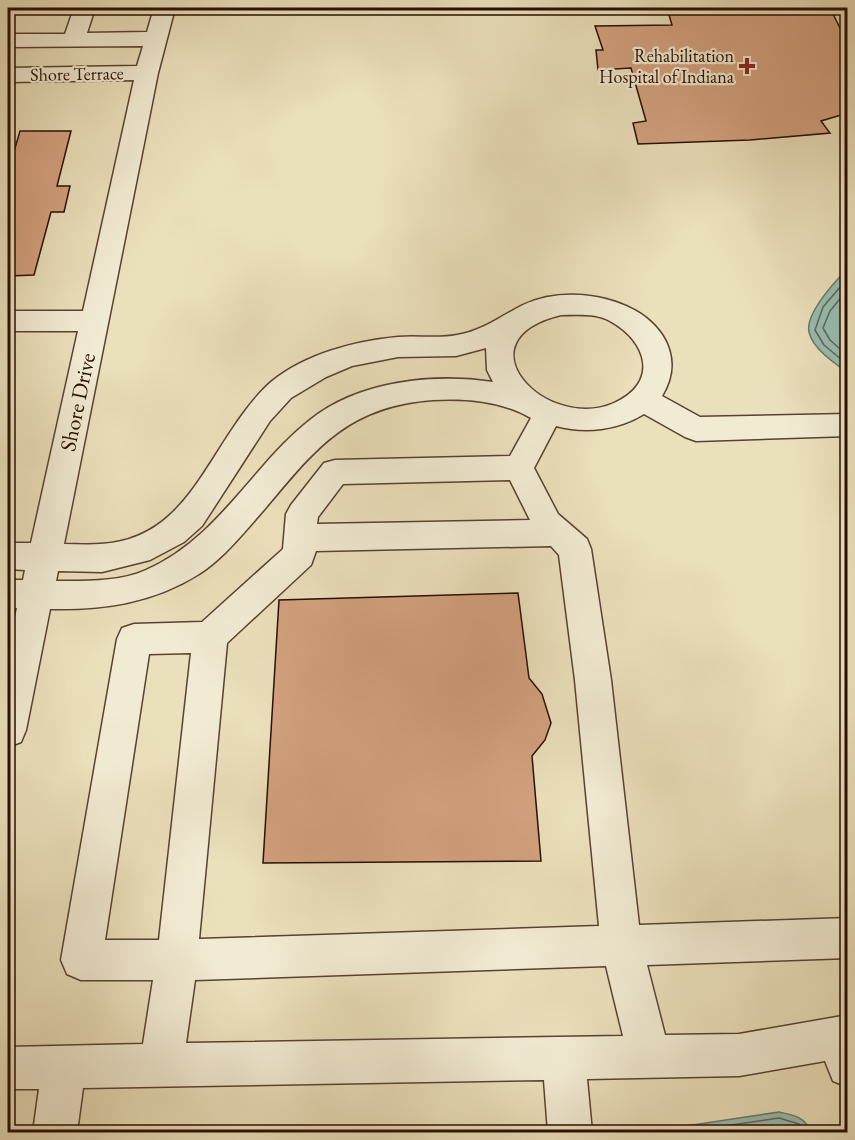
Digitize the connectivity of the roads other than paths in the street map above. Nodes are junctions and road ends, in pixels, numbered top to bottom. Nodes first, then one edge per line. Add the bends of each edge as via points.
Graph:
1 (84, 8) edge
2 (164, 8) edge
3 (156, 39) junction
4 (74, 40) junction
5 (9, 41) edge
6 (147, 73) junction
7 (8, 75) edge
8 (8, 321) edge
9 (94, 321) junction
10 (516, 323) junction
11 (643, 399) junction
12 (535, 406) junction
13 (848, 425) edge
14 (519, 468) junction
15 (556, 533) junction
16 (301, 538) junction
17 (8, 556) edge
18 (45, 557) junction
19 (22, 594) edge
20 (210, 637) junction
21 (8, 730) edge
22 (848, 938) edge
23 (621, 945) junction
24 (177, 960) junction
25 (845, 1046) edge
26 (650, 1057) junction
27 (564, 1058) junction
28 (161, 1065) junction
29 (64, 1067) junction
30 (8, 1068) edge
31 (56, 1132) edge
32 (570, 1132) edge

1 - 4 street
2 - 3 street, Shore Drive
3 - 4 street
3 - 6 street, Shore Drive
4 - 5 street
6 - 7 street, Shore Terrace
6 - 9 street, Shore Drive
8 - 9 street
9 - 18 street, Shore Drive
10 - 11 street via 540,309 574,304 603,308 626,318 647,335 657,354 657,377
10 - 12 street via 506,336 500,361 507,382
10 - 18 street via 491,336 456,346 377,349 310,371 281,390 262,409 202,503 173,533 138,550 113,556
11 - 12 street via 623,412 598,419 576,419
11 - 13 street via 696,429
12 - 14 street
12 - 19 street via 477,390 429,389 361,404 336,416 300,444 221,536 182,568 123,592
14 - 15 street via 547,524
14 - 16 street via 335,472 302,514
15 - 16 street
15 - 23 street via 575,549
16 - 20 street via 299,555
17 - 18 street
18 - 19 street, Shore Drive
19 - 21 street, Shore Drive
20 - 24 street
20 - 24 street via 134,639 81,960
22 - 23 street
23 - 24 street
23 - 26 street
24 - 28 street
25 - 26 street via 739,1055
26 - 27 street
27 - 28 street
27 - 32 street
28 - 29 street
29 - 30 street
29 - 31 street

